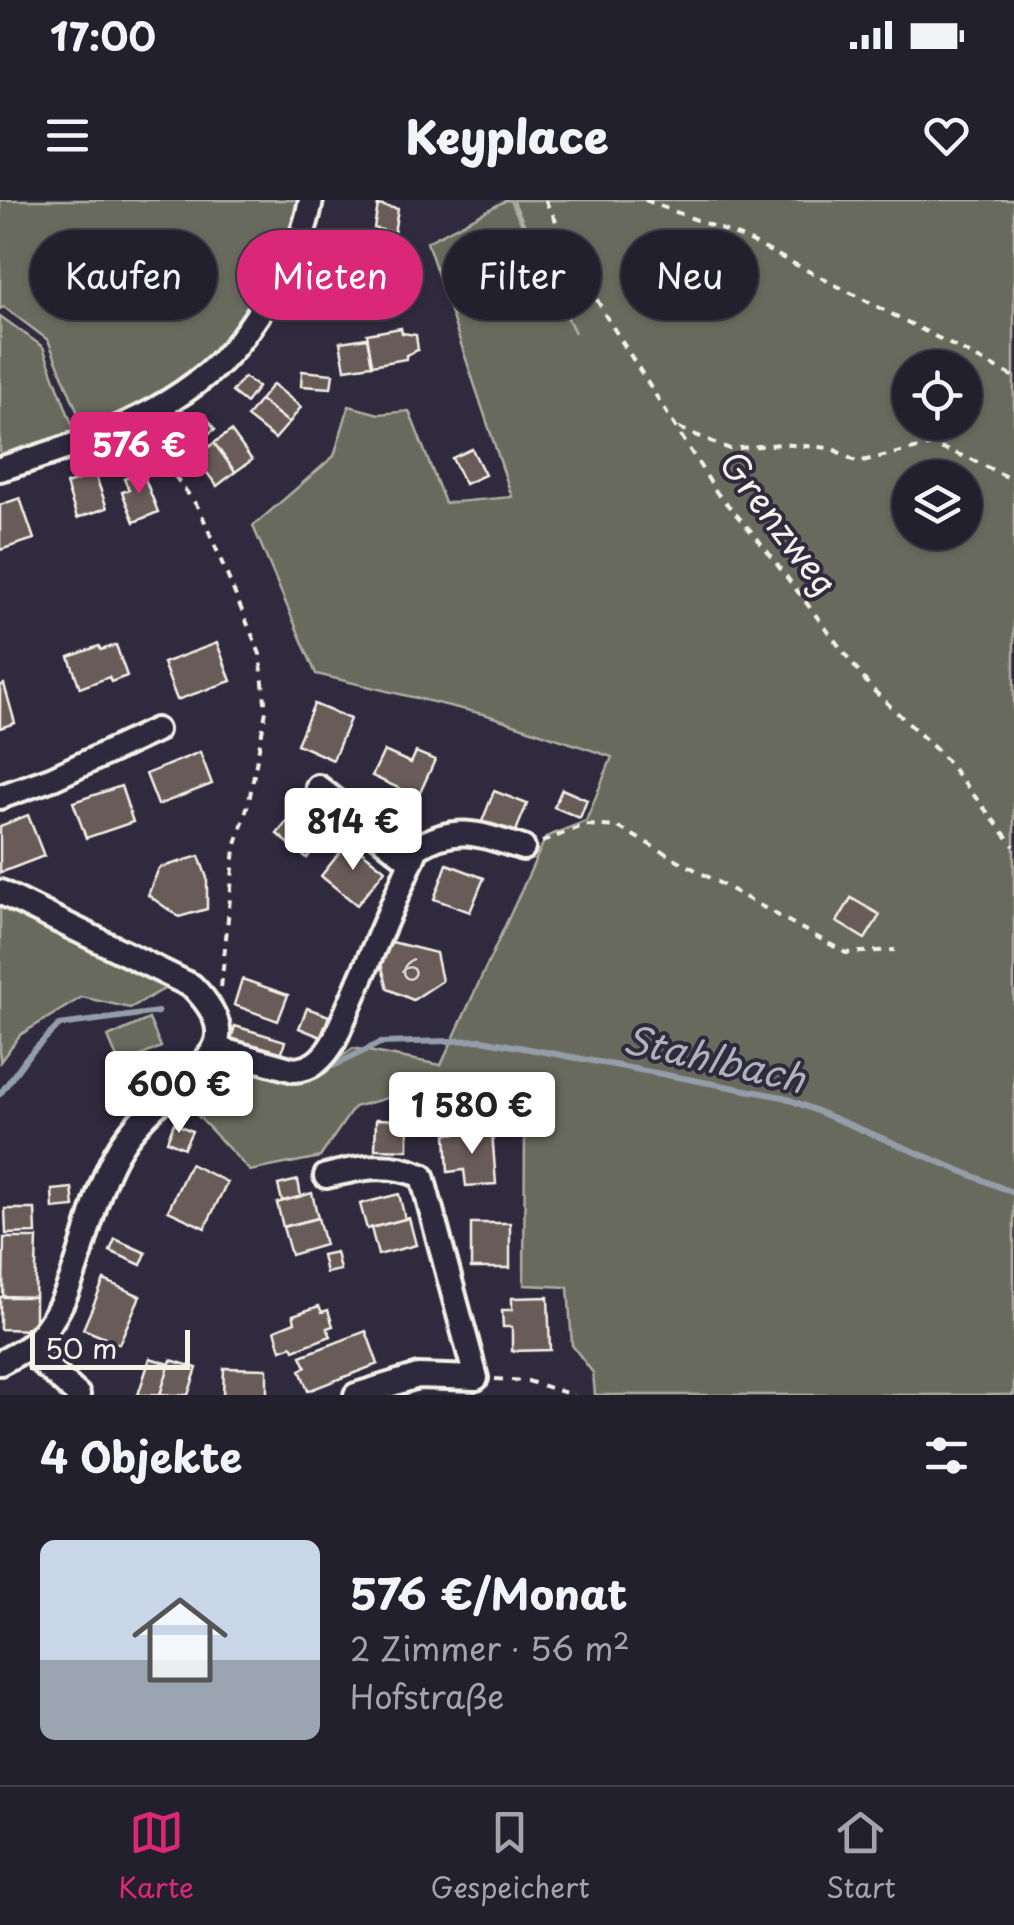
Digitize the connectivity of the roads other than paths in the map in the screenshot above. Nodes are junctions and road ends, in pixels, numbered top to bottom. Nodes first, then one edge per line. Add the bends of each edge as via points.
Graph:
1 (311, 200) edge
2 (0, 469) edge
3 (156, 730) dead end
4 (318, 787) dead end
5 (0, 797) edge
6 (523, 848) road end
7 (410, 860) junction
8 (0, 892) edge
9 (214, 1048) junction
10 (326, 1176) dead end
11 (0, 1342) edge
12 (32, 1344) junction
13 (0, 1364) edge
14 (78, 1395) edge
15 (356, 1395) edge

1 - 2 street via 305,229 275,291 232,351 198,382 85,442
3 - 5 street
4 - 7 street
6 - 7 street via 453,832 417,848
7 - 9 street via 325,1055 294,1070
8 - 9 street via 192,986 210,1003
9 - 12 street via 117,1152 68,1287
10 - 15 street via 400,1166 422,1176 476,1378 418,1376
11 - 12 street
12 - 13 street
12 - 14 street via 39,1360

